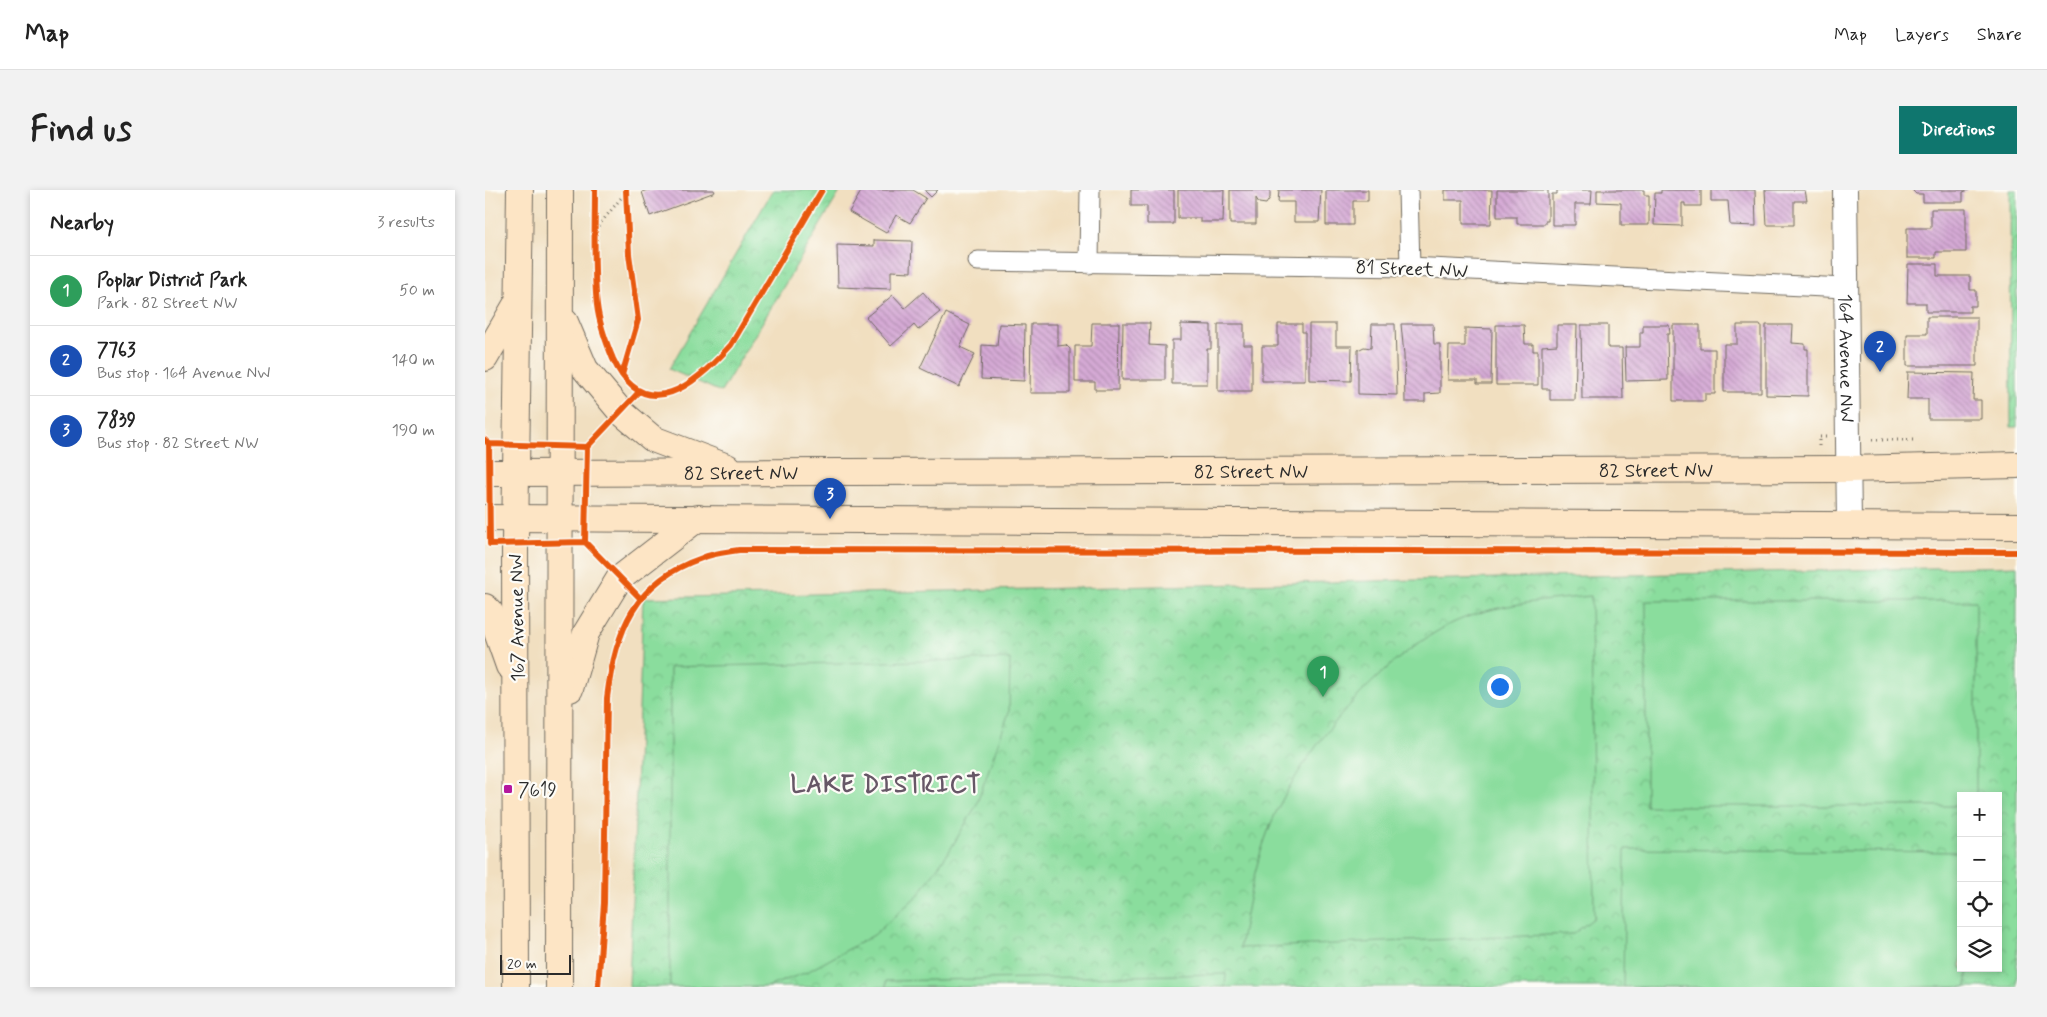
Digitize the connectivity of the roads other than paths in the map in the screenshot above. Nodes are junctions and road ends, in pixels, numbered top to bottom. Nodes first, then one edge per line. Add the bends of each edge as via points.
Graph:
1 (520, 190) edge
2 (560, 190) edge
3 (1090, 190) edge
4 (1408, 190) edge
5 (1845, 190) edge
6 (978, 261) dead end
7 (1089, 264) junction
8 (1410, 267) junction
9 (1845, 288) junction
10 (517, 303) junction
11 (561, 311) junction
12 (485, 358) edge
13 (2017, 465) edge
14 (1848, 469) junction
15 (485, 473) edge
16 (517, 473) junction
17 (560, 473) junction
18 (744, 473) junction
19 (485, 518) edge
20 (515, 518) junction
21 (560, 518) junction
22 (698, 518) junction
23 (1849, 524) junction
24 (2017, 526) edge
25 (485, 607) edge
26 (516, 704) junction
27 (561, 784) junction
28 (516, 987) edge
29 (559, 987) edge

1 - 10 main road, 167 Avenue NW
2 - 11 main road
3 - 7 street
4 - 8 street
5 - 9 street, 164 Avenue NW
6 - 7 street, 81 Street NW
7 - 8 street, 81 Street NW
8 - 9 street, 81 Street NW
9 - 14 street, 164 Avenue NW
10 - 12 main road
10 - 16 main road, 167 Avenue NW
11 - 17 main road
11 - 18 main road via 585,369 621,412 653,439
13 - 14 main road, 82 Street NW
14 - 18 main road, 82 Street NW
14 - 23 street, 164 Avenue NW
15 - 16 main road, 82 Street NW
16 - 17 main road, 82 Street NW
16 - 20 main road, 167 Avenue NW
17 - 18 main road, 82 Street NW
17 - 21 main road
19 - 20 main road
20 - 21 main road
20 - 26 main road, 167 Avenue NW
21 - 22 main road
21 - 27 main road
22 - 23 main road
22 - 27 main road via 619,579 586,633 570,686
23 - 24 main road
25 - 26 main road via 490,612 507,658
26 - 28 main road, 167 Avenue NW
27 - 29 main road

